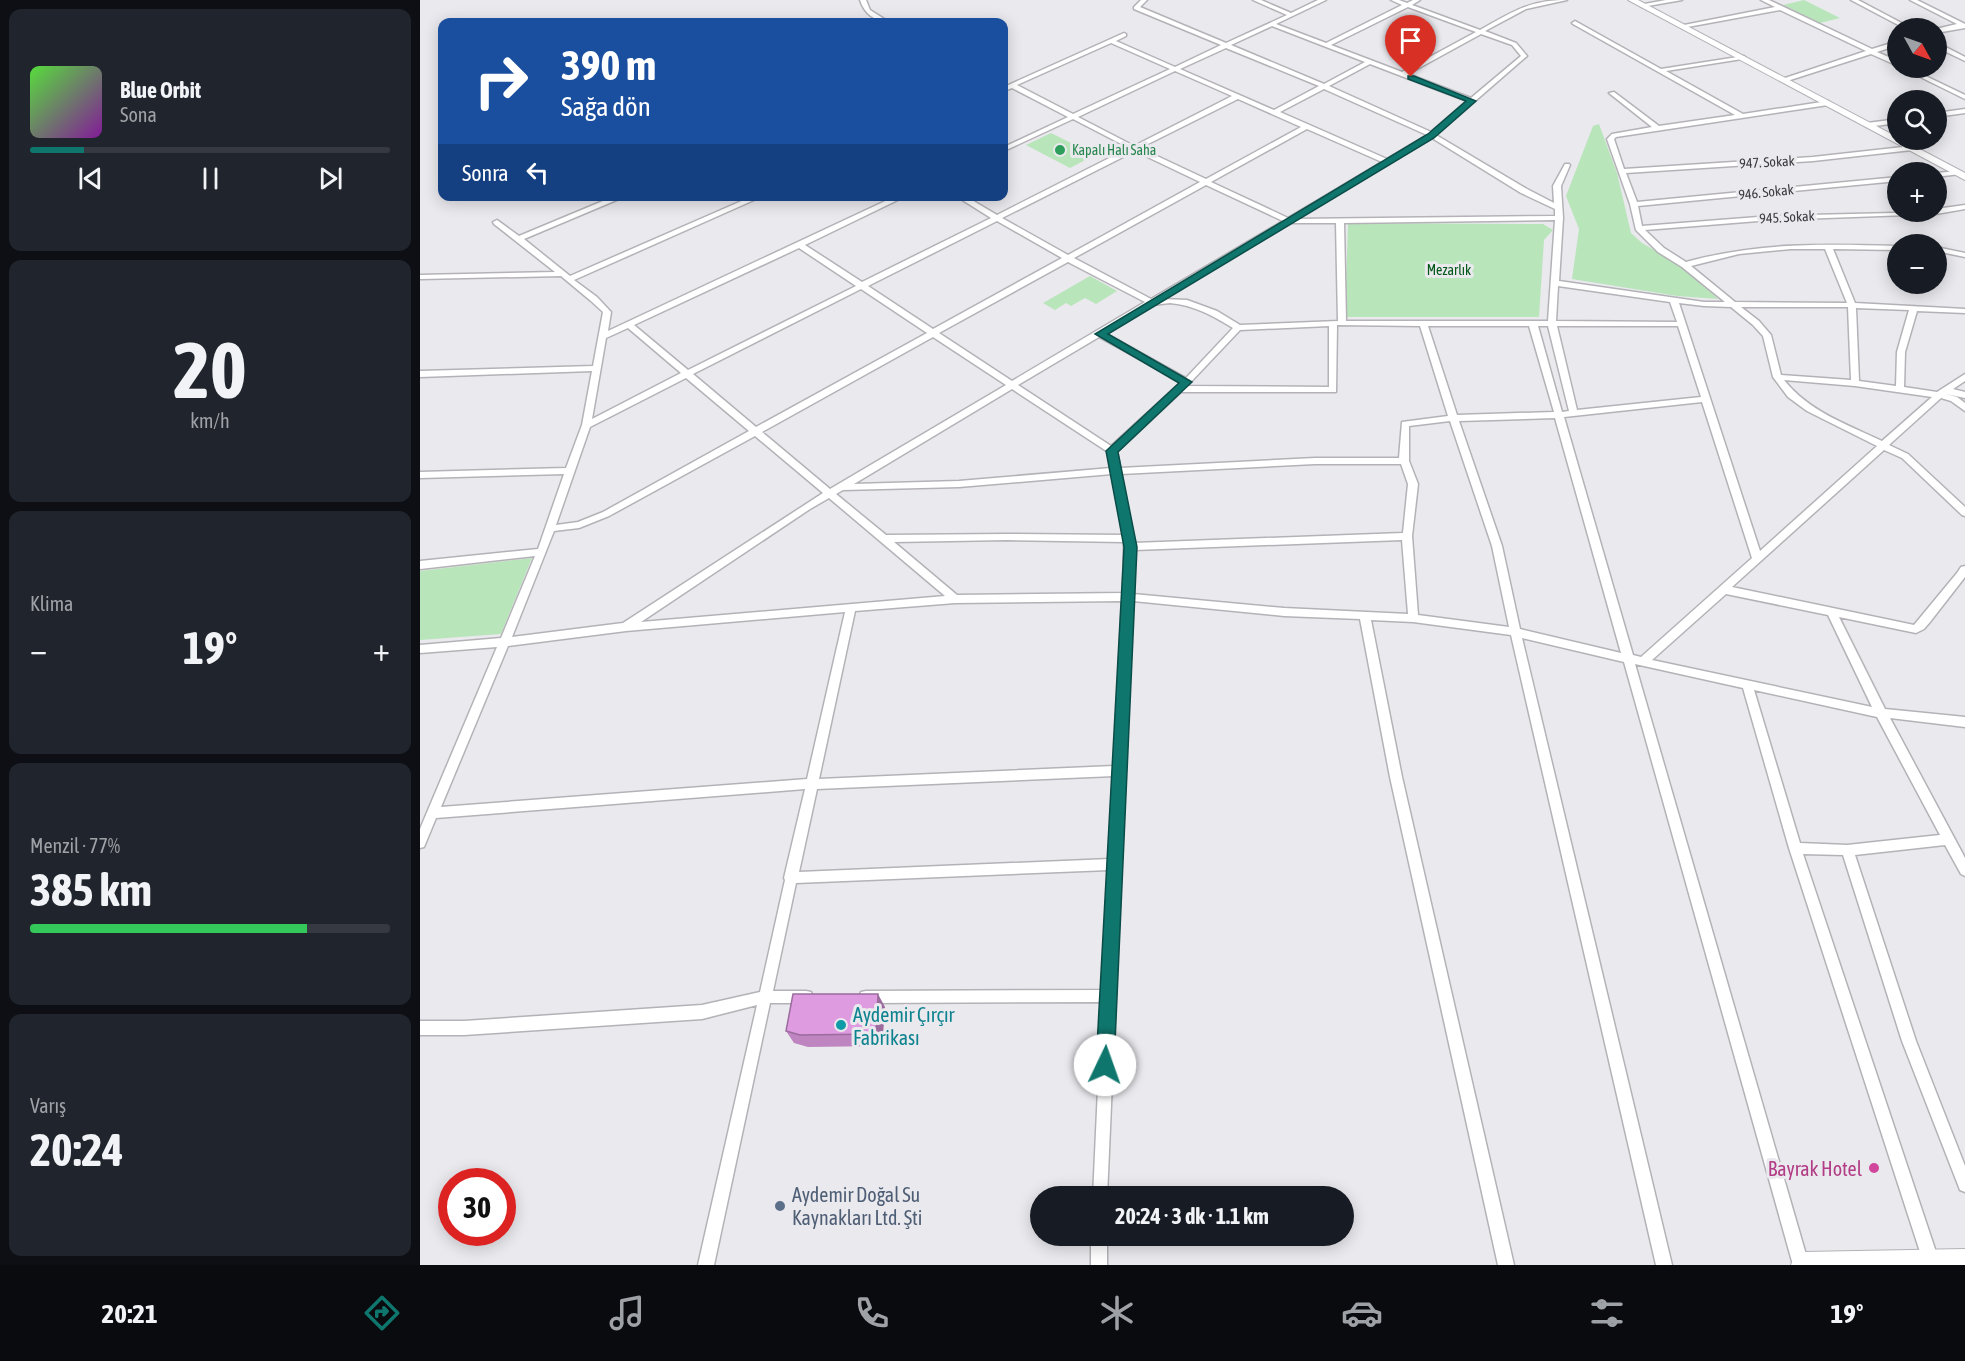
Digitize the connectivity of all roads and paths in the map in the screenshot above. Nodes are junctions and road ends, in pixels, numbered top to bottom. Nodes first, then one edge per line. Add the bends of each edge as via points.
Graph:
1 (863, 0) edge
2 (1144, 0) edge
3 (1256, 0) edge
4 (1323, 0) edge
5 (1394, 0) edge
6 (1417, 0) edge
7 (1564, 0) edge
8 (1632, 0) edge
9 (1679, 0) edge
10 (1764, 0) edge
11 (1854, 0) edge
12 (1914, 0) edge
13 (1406, 5) junction
14 (1642, 5) junction
15 (1781, 8) junction
16 (1292, 15) junction
17 (878, 18) edge
18 (1889, 18) edge
19 (1575, 23) dead end
20 (1271, 24) junction
21 (1682, 26) junction
22 (1964, 26) edge
23 (1947, 29) edge
24 (1479, 31) junction
25 (1124, 35) dead end
26 (1111, 41) junction
27 (1226, 45) junction
28 (1326, 45) junction
29 (1887, 47) edge
30 (1947, 50) edge
31 (1874, 52) junction
32 (1742, 57) junction
33 (1887, 58) edge
34 (1965, 59) edge
35 (1370, 62) junction
36 (1176, 68) junction
37 (1663, 70) junction
38 (1404, 73) dead end
39 (1926, 78) edge
40 (1784, 80) junction
41 (1012, 85) junction
42 (1324, 86) junction
43 (1008, 87) edge
44 (1612, 93) dead end
45 (1238, 96) junction
46 (1965, 97) edge
47 (1472, 101) junction
48 (1828, 103) junction
49 (1965, 111) edge
50 (1275, 112) junction
51 (1947, 113) edge
52 (1072, 116) junction
53 (1743, 116) junction
54 (1887, 122) edge
55 (1867, 125) junction
56 (1307, 126) junction
57 (1656, 127) junction
58 (1432, 135) junction
59 (1887, 135) edge
60 (1008, 147) edge
61 (1134, 148) junction
62 (1894, 150) edge
63 (1916, 150) edge
64 (1388, 162) junction
65 (1567, 165) dead end
66 (1622, 171) junction
67 (1961, 175) edge
68 (1887, 180) edge
69 (1205, 182) junction
70 (610, 201) edge
71 (740, 201) edge
72 (892, 201) edge
73 (968, 201) edge
74 (1634, 204) junction
75 (1965, 207) edge
76 (1558, 208) junction
77 (1947, 210) edge
78 (1887, 213) edge
79 (998, 217) junction
80 (1559, 218) junction
81 (1289, 221) junction
82 (1340, 221) junction
83 (497, 222) dead end
84 (1639, 228) junction
85 (518, 239) junction
86 (800, 244) junction
87 (1828, 246) junction
88 (1887, 248) edge
89 (1947, 251) edge
90 (1965, 255) edge
91 (1067, 258) junction
92 (1685, 265) junction
93 (566, 276) junction
94 (420, 277) edge
95 (1554, 283) junction
96 (864, 285) junction
97 (1674, 301) junction
98 (1152, 303) junction
99 (1734, 305) junction
100 (1852, 305) junction
101 (1914, 308) junction
102 (1965, 311) edge
103 (1337, 323) junction
104 (1423, 323) junction
105 (1533, 324) junction
106 (1552, 324) junction
107 (1681, 324) junction
108 (629, 325) junction
109 (1239, 328) junction
110 (933, 333) junction
111 (1100, 334) junction
112 (602, 337) junction
113 (597, 368) junction
114 (420, 374) edge
115 (688, 374) junction
116 (1777, 377) junction
117 (1965, 377) edge
118 (1187, 382) junction
119 (1855, 383) junction
120 (1013, 386) junction
121 (1179, 389) junction
122 (1900, 389) junction
123 (1942, 393) junction
124 (1965, 394) edge
125 (1705, 399) junction
126 (1965, 408) edge
127 (1574, 414) junction
128 (1557, 415) junction
129 (1453, 418) junction
130 (586, 425) junction
131 (755, 434) junction
132 (1882, 446) junction
133 (1112, 451) junction
134 (1404, 461) junction
135 (570, 471) junction
136 (1116, 471) junction
137 (420, 475) edge
138 (842, 487) junction
139 (830, 494) junction
140 (1965, 513) edge
141 (550, 528) junction
142 (1407, 536) junction
143 (882, 539) junction
144 (1130, 543) junction
145 (542, 552) junction
146 (1757, 558) junction
147 (420, 565) edge
148 (1965, 570) edge
149 (1722, 589) junction
150 (1127, 597) junction
151 (955, 599) junction
152 (851, 608) junction
153 (1831, 611) junction
154 (1365, 617) junction
155 (1413, 618) junction
156 (626, 627) junction
157 (1515, 632) junction
158 (506, 642) junction
159 (420, 649) edge
160 (1629, 658) junction
161 (1643, 662) junction
162 (1747, 684) junction
163 (1881, 713) junction
164 (1965, 722) edge
165 (1119, 771) junction
166 (812, 784) junction
167 (433, 813) junction
168 (1949, 839) junction
169 (420, 843) edge
170 (1795, 848) junction
171 (1847, 849) junction
172 (1115, 864) junction
173 (1965, 870) edge
174 (790, 878) junction
175 (1109, 996) junction
176 (764, 997) junction
177 (824, 997) edge
178 (847, 997) edge
179 (420, 1028) edge
180 (1965, 1185) edge
181 (1100, 1186) edge
182 (1099, 1246) edge
183 (1965, 1262) edge
184 (1932, 1263) junction
185 (706, 1265) edge
186 (1099, 1265) edge
187 (1506, 1265) edge
188 (1664, 1265) edge
189 (1803, 1265) edge

1 - 17 street via 869,14
2 - 27 street via 1136,8
3 - 16 street
4 - 16 street
5 - 13 street
6 - 13 street
7 - 24 street via 1536,4
8 - 14 street
9 - 14 street
10 - 15 street
11 - 18 street
12 - 22 street
13 - 24 street
13 - 28 street
14 - 21 street
15 - 21 street
15 - 31 street
16 - 20 street
19 - 37 street
20 - 27 street
20 - 28 street
21 - 32 street
22 - 23 street
24 - 38 street
24 - 47 street via 1515,44 1524,56
25 - 26 street
26 - 36 street
26 - 41 street
27 - 36 street
27 - 42 street
28 - 35 street
29 - 31 street
30 - 34 street
31 - 33 street
31 - 40 street
32 - 37 street
32 - 40 street
35 - 42 street
35 - 47 street
36 - 45 street
36 - 52 street
37 - 53 street
39 - 46 street
40 - 48 street
41 - 43 street
41 - 52 street
42 - 50 street
42 - 58 street
44 - 57 street
45 - 50 street
45 - 61 street
47 - 58 street
48 - 53 street
48 - 55 street
49 - 51 street
50 - 56 street
52 - 60 street
52 - 61 street
53 - 57 street
54 - 55 street
55 - 59 street
56 - 64 street
56 - 69 street
57 - 66 street via 1611,136
58 - 64 street
58 - 76 street
61 - 69 street
61 - 79 street
62 - 66 street, 947. Sokak
63 - 67 street
64 - 81 street
65 - 76 street via 1557,186
66 - 74 street
68 - 74 street, 946. Sokak
69 - 81 street
69 - 91 street
70 - 85 street
71 - 93 street
72 - 86 street
73 - 79 street
74 - 84 street
75 - 77 street, 945. Sokak
76 - 80 street
78 - 84 street, 945. Sokak
79 - 91 street
79 - 96 street
80 - 82 street
80 - 95 street
81 - 82 street
81 - 98 street
82 - 103 street
83 - 85 street
84 - 92 street via 1661,250
85 - 93 street
86 - 96 street
86 - 108 street
87 - 88 street
87 - 92 street via 1770,247
87 - 100 street
89 - 90 street
91 - 98 street
91 - 110 street
92 - 99 street
93 - 94 street
93 - 112 street via 607,312
95 - 97 street
95 - 106 street
96 - 110 street
96 - 115 street
97 - 99 street
97 - 107 street
98 - 109 street via 1184,302
98 - 111 street
99 - 100 street
99 - 116 street via 1767,335
100 - 101 street
100 - 119 street
101 - 102 street
101 - 122 street via 1901,352
103 - 104 street
103 - 109 street
103 - 121 street via 1333,390
104 - 105 street
104 - 129 street
105 - 106 street
105 - 128 street
106 - 107 street
106 - 127 street
107 - 125 street
108 - 112 street
108 - 115 street
109 - 118 street
110 - 120 street
110 - 131 street
111 - 118 street
111 - 120 street
112 - 113 street
113 - 114 street
113 - 130 street
115 - 130 street
115 - 131 street
116 - 119 street
116 - 132 street via 1791,395 1810,408
117 - 123 street
118 - 121 street
119 - 122 street
120 - 133 street
120 - 138 street
121 - 133 street
122 - 123 street
123 - 124 street
123 - 126 street
123 - 132 street
125 - 127 street
125 - 146 street
127 - 128 street
128 - 129 street
128 - 160 street
129 - 134 street via 1405,424
129 - 157 street via 1497,546
130 - 135 street
131 - 139 street
131 - 141 street via 606,514 579,526
132 - 140 street via 1905,456
132 - 146 street
133 - 136 street
134 - 136 street via 1315,461
134 - 142 street via 1413,484
135 - 137 street
135 - 141 street
136 - 138 street via 994,482
136 - 144 street
138 - 139 street
139 - 143 street
139 - 156 street
141 - 145 street
142 - 144 street
142 - 155 street
143 - 144 street via 1007,537
143 - 151 street
144 - 150 street
145 - 147 street
145 - 158 street
146 - 149 street
148 - 153 street via 1916,629
149 - 153 street
149 - 161 street
150 - 151 street
150 - 154 street
150 - 165 street
151 - 152 street
152 - 156 street
152 - 166 street
153 - 163 street
154 - 155 street
154 - 187 street via 1396,777
155 - 157 street
156 - 158 street
157 - 160 street
157 - 188 street
158 - 159 street
158 - 167 street
160 - 161 street
160 - 189 street
161 - 162 street
162 - 163 street
162 - 170 street
163 - 164 street
163 - 168 street
165 - 166 street
165 - 172 street
166 - 167 street
166 - 174 street
167 - 169 street
168 - 171 street
168 - 173 street
170 - 171 street
170 - 184 street
171 - 180 street via 1909,1041
172 - 174 street
172 - 175 street
174 - 176 street
175 - 178 street
175 - 181 street
176 - 177 street
176 - 179 street via 702,1012
176 - 185 street
182 - 186 street
183 - 184 highway
184 - 189 highway

